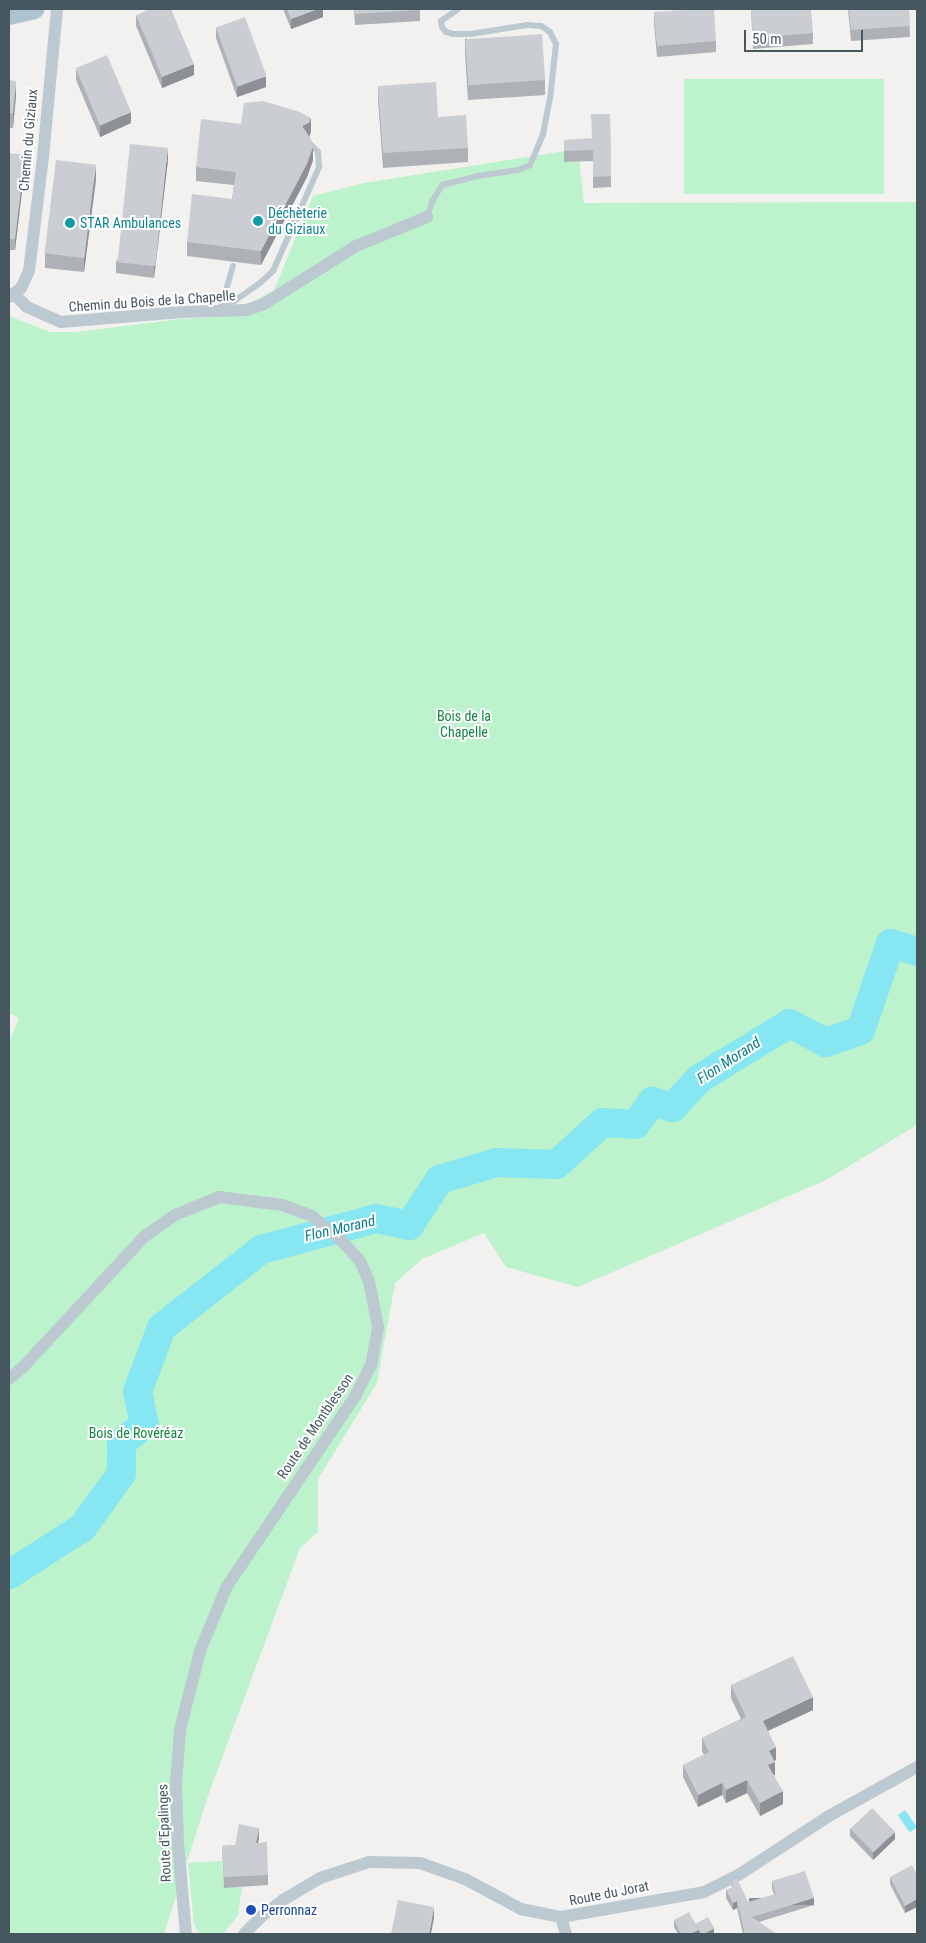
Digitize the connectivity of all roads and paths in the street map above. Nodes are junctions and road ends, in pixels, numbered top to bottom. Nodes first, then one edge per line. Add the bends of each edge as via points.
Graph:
1 (34, 9) edge
2 (58, 9) edge
3 (458, 9) edge
4 (9, 15) edge
5 (308, 141) edge
6 (427, 217) joint
7 (233, 266) dead end
8 (11, 296) edge
9 (220, 312) junction
10 (9, 1379) edge
11 (180, 1730) joint
12 (917, 1767) edge
13 (561, 1917) junction
14 (186, 1934) edge
15 (244, 1934) edge
16 (566, 1934) edge

1 - 4 main road
2 - 8 street, Chemin du Giziaux via 29,271 21,288
3 - 6 lane via 442,21 446,32 471,34 527,25 540,26 550,32 556,52 550,99 543,134 530,165 442,185
5 - 9 lane via 318,152 319,166 274,270
6 - 9 street, Chemin du Bois de la Chapelle via 356,246 264,304 246,310
7 - 9 lane
8 - 9 street, Chemin du Bois de la Chapelle via 61,322
10 - 11 street, Route de Montblesson via 145,1236 175,1215 219,1197 263,1201 312,1216 360,1261 369,1281 378,1327 372,1365 356,1395 227,1586 200,1651
11 - 14 street, Route d'Epalinges via 176,1784
12 - 13 street, Route du Jorat via 828,1816 740,1874 704,1892
13 - 15 street, Route du Jorat via 521,1909 465,1879 420,1863 369,1862 320,1878 283,1900
13 - 16 street

